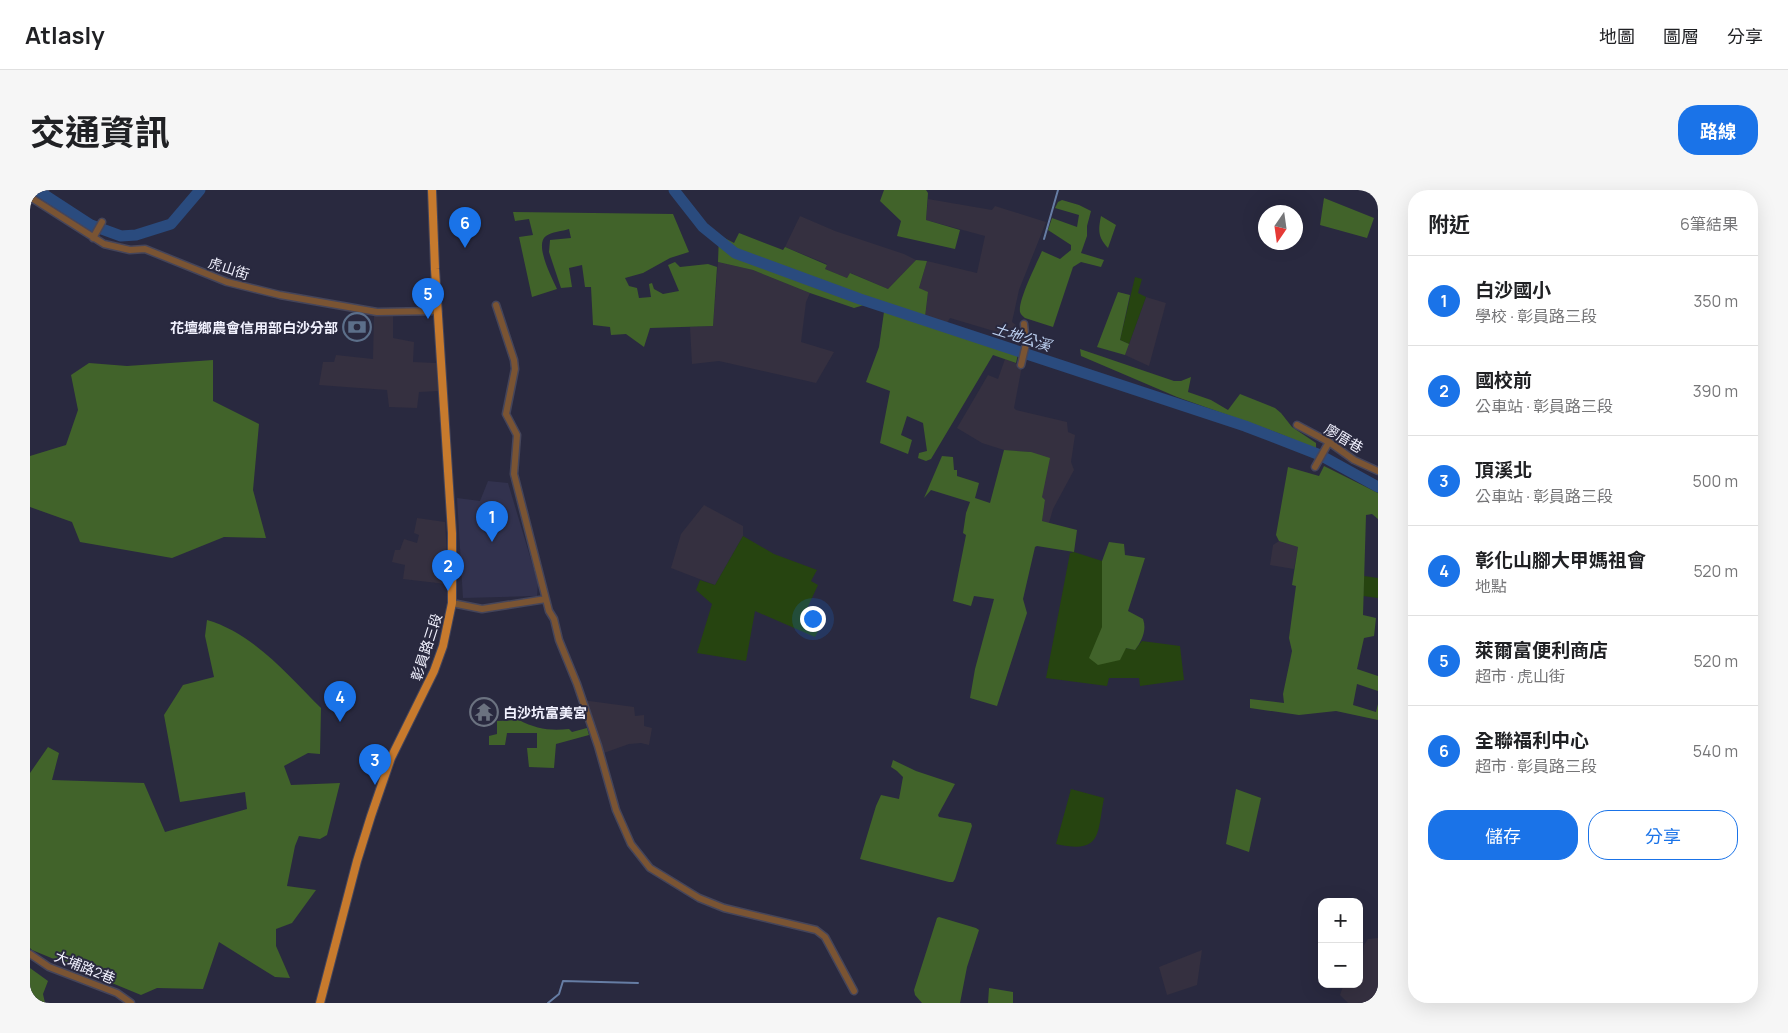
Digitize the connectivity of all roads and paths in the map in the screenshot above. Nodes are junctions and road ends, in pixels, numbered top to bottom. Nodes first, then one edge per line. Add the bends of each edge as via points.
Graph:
1 (432, 190) edge
2 (30, 197) edge
3 (102, 222) dead end
4 (93, 238) junction
5 (496, 305) dead end
6 (438, 311) junction
7 (1024, 324) dead end
8 (1022, 361) dead end
9 (1297, 425) dead end
10 (1329, 442) junction
11 (1316, 465) dead end
12 (1378, 470) edge
13 (546, 599) junction
14 (452, 603) junction
15 (30, 954) edge
16 (854, 991) dead end
17 (131, 1003) edge
18 (320, 1003) edge

1 - 6 main road, 彰員路三段
2 - 4 street, 虎山街
3 - 4 street
4 - 6 street, 虎山街 via 130,250 146,249 227,282 280,295 377,312
5 - 13 street via 515,369 506,414 517,435 514,474
6 - 14 main road, 彰員路三段 via 452,533
7 - 8 street via 1026,344
9 - 10 street, 廖厝巷
10 - 11 street
10 - 12 street, 廖厝巷 via 1354,460
13 - 14 street via 482,609
13 - 16 street via 595,737 616,810 631,844 650,868 699,898 724,908 821,933
14 - 18 main road, 彰員路三段 via 434,672 391,758 371,816
15 - 17 street, 大埔路2巷 via 49,967 117,993

